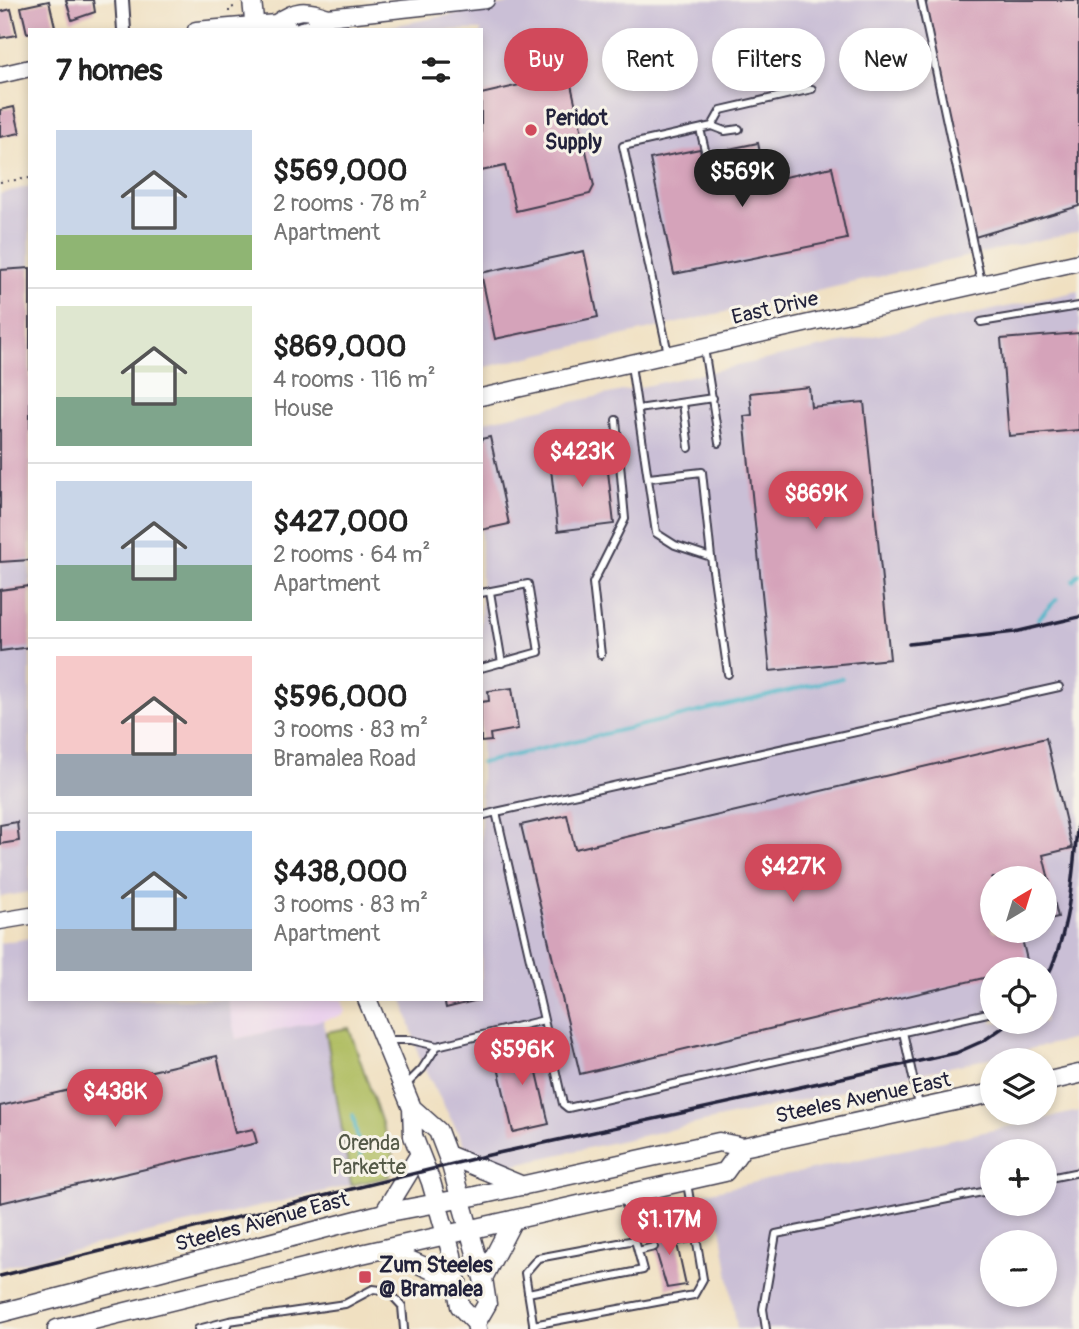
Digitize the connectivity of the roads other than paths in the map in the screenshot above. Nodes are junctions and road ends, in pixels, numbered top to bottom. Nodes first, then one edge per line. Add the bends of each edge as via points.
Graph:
1 (122, 0) edge
2 (252, 0) edge
3 (486, 0) edge
4 (921, 0) edge
5 (328, 17) junction
6 (276, 23) junction
7 (255, 27) edge
8 (124, 28) edge
9 (235, 28) edge
10 (287, 28) edge
11 (311, 28) edge
12 (28, 68) edge
13 (0, 75) edge
14 (803, 91) edge
15 (712, 126) junction
16 (700, 128) junction
17 (738, 129) dead end
18 (712, 179) dead end
19 (1079, 262) edge
20 (982, 283) junction
21 (1079, 306) edge
22 (981, 322) dead end
23 (704, 346) junction
24 (668, 354) junction
25 (631, 363) junction
26 (483, 397) edge
27 (713, 398) junction
28 (683, 402) junction
29 (639, 409) junction
30 (616, 420) dead end
31 (719, 443) dead end
32 (689, 448) dead end
33 (649, 478) junction
34 (712, 557) junction
35 (490, 592) junction
36 (483, 593) edge
37 (601, 655) dead end
38 (502, 663) junction
39 (483, 668) edge
40 (728, 674) dead end
41 (1059, 687) dead end
42 (496, 812) junction
43 (483, 815) edge
44 (28, 916) edge
45 (0, 921) edge
46 (369, 1001) edge
47 (980, 1015) edge
48 (544, 1020) junction
49 (904, 1032) junction
50 (384, 1040) junction
51 (437, 1046) junction
52 (1079, 1074) edge
53 (1057, 1079) edge
54 (404, 1087) junction
55 (980, 1096) edge
56 (412, 1108) junction
57 (920, 1109) junction
58 (743, 1147) junction
59 (420, 1154) junction
60 (448, 1155) junction
61 (1079, 1172) edge
62 (1057, 1177) edge
63 (687, 1181) junction
64 (523, 1186) junction
65 (980, 1192) edge
66 (623, 1196) junction
67 (461, 1199) junction
68 (437, 1203) junction
69 (384, 1213) junction
70 (693, 1216) junction
71 (512, 1222) junction
72 (632, 1229) junction
73 (470, 1231) junction
74 (446, 1235) junction
75 (695, 1237) junction
76 (635, 1240) junction
77 (676, 1241) dead end
78 (654, 1247) dead end
79 (384, 1249) junction
80 (638, 1251) junction
81 (483, 1278) junction
82 (457, 1281) junction
83 (528, 1293) junction
84 (0, 1313) edge
85 (229, 1321) junction
86 (477, 1326) edge
87 (534, 1327) edge
88 (57, 1329) edge
89 (198, 1329) edge
90 (226, 1329) edge
91 (404, 1329) edge
92 (766, 1329) edge

1 - 8 street
2 - 7 main road
3 - 5 street
4 - 20 lane
5 - 6 street via 308,9 293,11
5 - 11 street
6 - 7 street
6 - 10 street
7 - 9 street
12 - 13 street
14 - 15 lane via 721,110
15 - 16 lane
15 - 17 lane
16 - 18 lane
16 - 24 lane via 623,146
19 - 20 street, East Drive
20 - 23 street, East Drive
21 - 22 lane
23 - 24 street, East Drive
23 - 27 lane
24 - 25 street, East Drive
25 - 26 street, East Drive
25 - 29 lane
27 - 28 lane
27 - 31 lane
28 - 29 lane
28 - 32 lane
29 - 33 lane
30 - 37 lane via 625,519 593,583
33 - 34 lane via 656,533 675,545
33 - 34 lane via 702,472
34 - 40 lane
35 - 36 lane
35 - 38 lane
35 - 38 lane via 528,584 539,652
38 - 39 lane
41 - 42 lane
42 - 43 lane
42 - 48 lane
44 - 45 street
46 - 50 main road
47 - 49 lane
48 - 49 lane via 563,1104 568,1108
48 - 51 lane
49 - 57 lane
50 - 51 lane
50 - 54 main road
51 - 54 lane
52 - 53 main road
54 - 56 main road
55 - 57 main road, Steeles Avenue East
56 - 59 main road via 413,1136
56 - 60 main road via 438,1130
57 - 58 main road, Steeles Avenue East
58 - 63 main road via 724,1172
58 - 64 main road, Steeles Avenue East via 719,1142
59 - 68 main road
59 - 69 main road
60 - 64 main road
60 - 67 main road
61 - 62 lane
63 - 66 main road
63 - 70 lane
64 - 67 main road, Steeles Avenue East
65 - 92 lane via 776,1234 763,1309
66 - 71 main road
66 - 72 lane
67 - 68 main road, Steeles Avenue East
67 - 73 main road
68 - 69 main road, Steeles Avenue East
68 - 74 main road
69 - 84 main road, Steeles Avenue East
70 - 72 lane
70 - 75 lane
71 - 73 main road
71 - 81 main road
72 - 76 lane
73 - 74 main road
73 - 81 main road
74 - 79 main road
74 - 82 main road
75 - 77 lane
75 - 87 lane via 703,1279 694,1295
76 - 80 lane
76 - 83 lane via 538,1258 525,1273
78 - 80 lane
79 - 82 main road
79 - 88 main road
80 - 83 lane via 643,1270
81 - 86 main road via 487,1304
82 - 86 main road via 460,1306
83 - 87 lane
85 - 89 lane
85 - 90 lane
85 - 91 lane via 345,1304 373,1289 387,1291 402,1306

